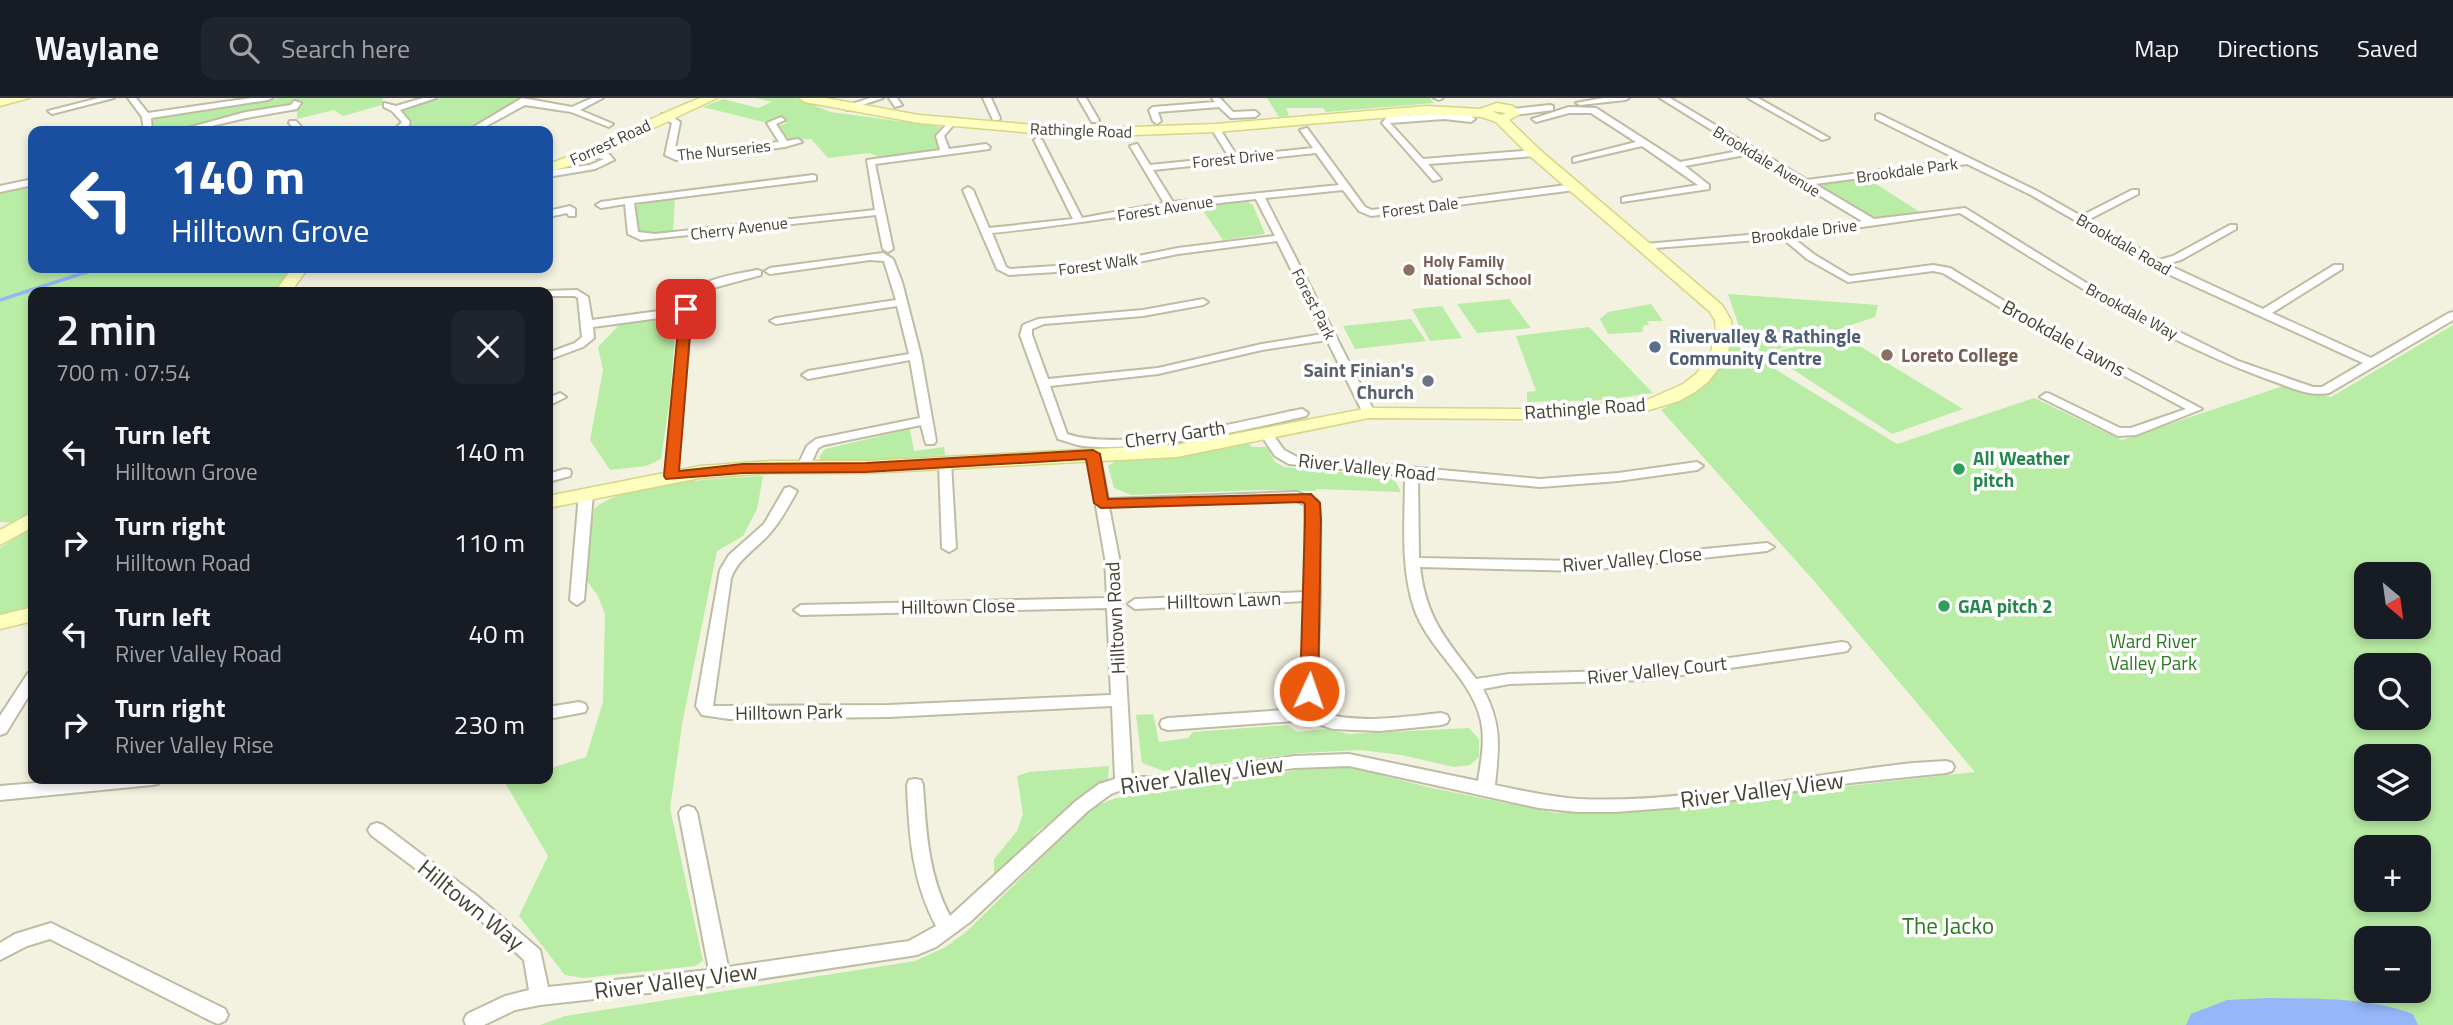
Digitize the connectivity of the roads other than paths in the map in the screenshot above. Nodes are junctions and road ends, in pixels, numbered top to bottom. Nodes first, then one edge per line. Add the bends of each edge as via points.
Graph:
1 (9, 98) edge
2 (23, 98) edge
3 (108, 98) edge
4 (132, 98) edge
5 (268, 98) edge
6 (432, 98) edge
7 (599, 98) edge
8 (711, 98) edge
9 (805, 98) edge
10 (878, 98) edge
11 (987, 98) edge
12 (1082, 98) edge
13 (1625, 98) edge
14 (1664, 98) edge
15 (1752, 98) edge
16 (525, 100) edge
17 (0, 101) edge
18 (228, 101) edge
19 (1217, 101) edge
20 (297, 103) dead end
21 (847, 107) junction
22 (573, 110) junction
23 (52, 111) dead end
24 (1255, 114) dead end
25 (1507, 115) junction
26 (146, 116) junction
27 (665, 116) junction
28 (1477, 116) junction
29 (1879, 117) dead end
30 (996, 118) dead end
31 (1536, 118) dead end
32 (781, 120) dead end
33 (1096, 120) dead end
34 (1157, 121) dead end
35 (952, 122) junction
36 (293, 123) dead end
37 (609, 124) dead end
38 (149, 126) edge
39 (201, 126) edge
40 (296, 126) edge
41 (402, 126) edge
42 (481, 126) edge
43 (1215, 128) junction
44 (1304, 130) dead end
45 (1825, 138) dead end
46 (1038, 140) dead end
47 (798, 142) dead end
48 (1642, 143) junction
49 (785, 144) junction
50 (1134, 146) dead end
51 (986, 147) dead end
52 (1318, 150) junction
53 (1752, 151) junction
54 (945, 152) junction
55 (1535, 153) junction
56 (586, 154) junction
57 (1234, 158) junction
58 (1576, 160) dead end
59 (1420, 162) junction
60 (1968, 162) junction
61 (1678, 165) junction
62 (1148, 167) junction
63 (553, 169) edge
64 (553, 171) edge
65 (813, 178) dead end
66 (1436, 179) dead end
67 (28, 183) edge
68 (1804, 183) junction
69 (1345, 187) junction
70 (1575, 187) junction
71 (0, 189) edge
72 (968, 190) dead end
73 (2135, 192) dead end
74 (1259, 195) junction
75 (1626, 200) dead end
76 (629, 201) junction
77 (601, 205) dead end
78 (1171, 205) junction
79 (1962, 210) joint
80 (879, 212) junction
81 (553, 213) edge
82 (572, 214) dead end
83 (2083, 219) junction
84 (1079, 221) junction
85 (1871, 222) junction
86 (2232, 226) dead end
87 (985, 231) junction
88 (1784, 235) junction
89 (1280, 238) junction
90 (1645, 247) junction
91 (888, 249) dead end
92 (2157, 264) junction
93 (2338, 267) dead end
94 (553, 293) edge
95 (901, 302) junction
96 (1203, 302) dead end
97 (686, 311) junction
98 (2264, 313) junction
99 (2453, 314) edge
100 (776, 321) dead end
101 (587, 324) junction
102 (1330, 336) junction
103 (553, 355) edge
104 (915, 356) junction
105 (2373, 363) junction
106 (808, 375) dead end
107 (1044, 383) junction
108 (2046, 397) dead end
109 (1302, 413) dead end
110 (1370, 413) junction
111 (928, 420) junction
112 (1267, 435) junction
113 (930, 441) dead end
114 (1093, 454) junction
115 (944, 463) junction
116 (1697, 466) dead end
117 (803, 467) junction
118 (1412, 472) junction
119 (565, 474) dead end
120 (671, 476) junction
121 (553, 477) edge
122 (790, 491) dead end
123 (586, 494) junction
124 (553, 501) edge
125 (1101, 503) junction
126 (28, 521) edge
127 (0, 539) edge
128 (1767, 547) dead end
129 (949, 548) dead end
130 (1412, 562) junction
131 (1313, 596) junction
132 (577, 600) dead end
133 (1115, 603) junction
134 (1135, 604) dead end
135 (802, 610) dead end
136 (28, 615) edge
137 (0, 622) edge
138 (1842, 647) dead end
139 (28, 685) edge
140 (1471, 685) junction
141 (1119, 700) junction
142 (579, 708) dead end
143 (553, 712) edge
144 (1308, 714) junction
145 (1441, 719) dead end
146 (1168, 724) dead end
147 (0, 729) edge
148 (1946, 767) dead end
149 (1124, 783) junction
150 (98, 784) edge
151 (915, 785) dead end
152 (1486, 787) junction
153 (0, 793) edge
154 (688, 813) dead end
155 (377, 830) dead end
156 (947, 929) junction
157 (0, 952) edge
158 (720, 976) junction
159 (540, 996) junction
160 (218, 1015) dead end
161 (474, 1020) dead end

1 - 17 street
2 - 17 street
3 - 23 street
4 - 26 street
5 - 18 street
6 - 41 street via 391,107 406,122
7 - 22 street
8 - 27 street, Forrest Road
9 - 21 street, Rathingle Road
10 - 21 street
11 - 30 street
12 - 33 street
13 - 25 street
14 - 53 street, Brookdale Avenue
15 - 45 street
16 - 22 street
16 - 42 street
18 - 26 street
19 - 24 street via 1231,115
19 - 34 street via 1153,110
20 - 39 street
21 - 35 street, Rathingle Road
22 - 37 street
25 - 28 street, Rathingle Road
25 - 55 street, Rathingle Road
26 - 38 street
27 - 49 street, The Nurseries via 676,122 669,155 676,157
27 - 56 street, Forrest Road
28 - 43 street, Rathingle Road via 1427,110
28 - 59 street via 1387,120
29 - 60 street, Brookdale Road
31 - 48 street via 1589,109
32 - 49 street, The Nurseries via 771,123
35 - 43 street, Rathingle Road via 1080,133
35 - 54 street via 940,136
36 - 40 street
43 - 57 street
44 - 52 street, Forest Dale
46 - 84 street
47 - 49 street, The Nurseries
48 - 58 street
48 - 61 street
50 - 62 street
51 - 54 street
52 - 57 street, Forest Drive
52 - 69 street, Forest Dale
53 - 61 street
53 - 68 street, Brookdale Avenue
54 - 80 street via 870,158
55 - 59 street
55 - 70 street, Rathingle Road
56 - 63 street, Forrest Road
56 - 64 street via 609,160 592,167
57 - 62 street, Forest Drive
59 - 66 street
60 - 68 street, Brookdale Park
60 - 83 street, Brookdale Road
61 - 75 street via 1706,187
62 - 78 street
65 - 76 street
67 - 71 street
68 - 85 street, Brookdale Avenue
69 - 70 street, Forest Dale via 1362,209 1371,213
69 - 74 street, Forest Avenue
70 - 90 street, Rathingle Road
72 - 87 street, Forest Walk
73 - 83 street
74 - 78 street, Forest Avenue
74 - 89 street, Forest Park
76 - 77 street
76 - 80 street, Cherry Avenue via 633,234 643,237
78 - 84 street, Forest Avenue
79 - 85 street, Brookdale Drive
79 - 105 street, Brookdale Way via 2105,299 2234,363 2312,391 2325,390
80 - 91 street
81 - 82 street via 570,209
83 - 92 street, Brookdale Road
84 - 87 street, Forest Avenue
85 - 88 street, Brookdale Drive
86 - 92 street via 2177,258
87 - 89 street, Forest Walk via 1002,269 1011,272 1104,266
88 - 90 street, Brookdale Drive
88 - 108 street, Brookdale Lawns via 1848,278 1946,270 2035,324 2196,409 2132,432 2118,432
89 - 102 street, Forest Park
90 - 110 street, Rathingle Road via 1716,308 1723,320 1718,357 1702,378 1673,397 1649,405 1562,412
92 - 98 street, Brookdale Road
93 - 98 street
94 - 101 street via 583,297
95 - 97 street via 890,261 883,256 764,272 703,289
95 - 100 street
95 - 104 street
96 - 107 street, Cherry Garth via 1030,324 1026,334
97 - 101 street
97 - 120 street
98 - 105 street, Brookdale Road
99 - 105 street
101 - 103 street via 587,338
102 - 107 street via 1158,370
102 - 110 street, Forest Park
104 - 106 street
104 - 111 street
107 - 109 street, Cherry Garth via 1059,431 1068,440 1081,443 1151,441
110 - 112 street, Rathingle Road
111 - 113 street
111 - 117 street via 820,442 813,446
112 - 114 street via 1177,451
112 - 118 street, River Valley Road via 1279,453 1294,461
114 - 115 street
114 - 125 street, Hilltown Road
115 - 117 street
115 - 129 street
116 - 118 street, River Valley Road via 1540,483
117 - 120 street
118 - 130 street
119 - 121 street
120 - 123 street
122 - 141 street, Hilltown Park via 772,523 729,562 704,706 708,711 888,711
123 - 124 street
123 - 132 street
125 - 131 street via 1305,498 1312,503
125 - 133 street, Hilltown Road
126 - 127 street
128 - 130 street, River Valley Close via 1579,566
130 - 140 street via 1430,627
131 - 134 street, Hilltown Lawn
131 - 144 street
133 - 135 street, Hilltown Close
133 - 141 street, Hilltown Road
136 - 137 street
138 - 140 street, River Valley Court via 1646,675 1509,679
139 - 147 street
140 - 152 street via 1488,718
141 - 149 street, Hilltown Road
142 - 143 street
144 - 145 street via 1333,723 1380,725
144 - 146 street
148 - 152 street, River Valley View via 1608,807 1570,806
149 - 152 street, River Valley View via 1156,783 1294,762 1349,761
149 - 156 street, River Valley View via 1105,789 1082,806
150 - 153 street
151 - 156 street via 918,857
154 - 158 street
155 - 159 street, Hilltown Way via 471,901 533,956
156 - 158 street, River Valley View via 910,949
157 - 160 street via 51,930
158 - 159 street, River Valley View
159 - 161 street, River Valley View via 512,1002

